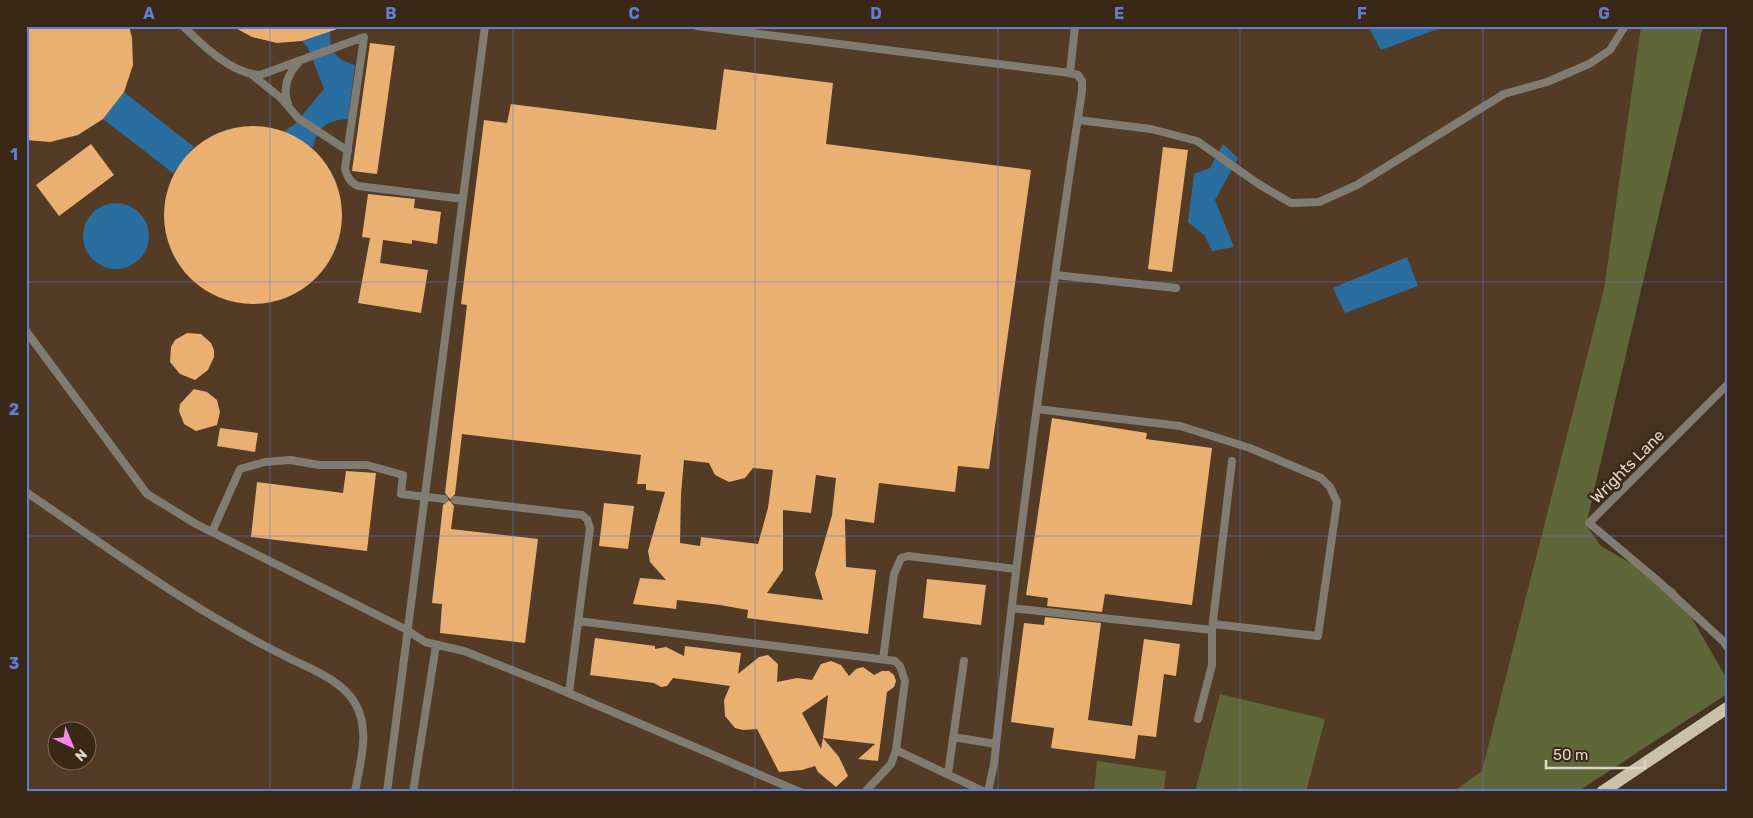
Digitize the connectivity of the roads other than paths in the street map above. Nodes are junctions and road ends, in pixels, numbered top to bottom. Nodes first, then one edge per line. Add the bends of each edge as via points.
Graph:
1 (183, 26) edge
2 (485, 26) edge
3 (697, 26) edge
4 (1075, 26) edge
5 (1625, 26) edge
6 (306, 58) junction
7 (1070, 73) junction
8 (251, 74) junction
9 (290, 108) junction
10 (1078, 120) junction
11 (348, 151) junction
12 (463, 199) junction
13 (1055, 275) junction
14 (1176, 288) dead end
15 (26, 331) edge
16 (1727, 385) edge
17 (1037, 409) junction
18 (1232, 461) dead end
19 (26, 492) edge
20 (424, 497) junction
21 (444, 499) dead end
22 (455, 500) dead end
23 (212, 532) junction
24 (1016, 569) junction
25 (1012, 608) junction
26 (578, 621) junction
27 (1212, 627) junction
28 (408, 630) junction
29 (1726, 643) edge
30 (436, 645) junction
31 (883, 659) junction
32 (964, 661) dead end
33 (569, 693) junction
34 (1727, 708) edge
35 (1198, 719) dead end
36 (953, 737) junction
37 (996, 744) junction
38 (896, 750) junction
39 (948, 774) junction
40 (355, 792) edge
41 (387, 792) edge
42 (413, 792) edge
43 (800, 792) edge
44 (864, 792) edge
45 (987, 792) edge
46 (1602, 792) edge

1 - 8 lane via 230,64
2 - 12 lane
3 - 7 lane
4 - 7 lane
5 - 10 lane via 1610,50 1589,64 1547,82 1504,94 1357,185 1319,202 1291,203 1260,186 1197,141 1151,130
6 - 8 lane via 260,74
6 - 9 lane via 288,77 284,95
6 - 11 lane via 364,37
7 - 10 lane via 1078,75 1082,81
8 - 9 lane
9 - 11 lane via 298,118
10 - 13 lane
11 - 12 lane via 346,176 358,186
12 - 20 lane
13 - 14 lane
13 - 17 lane
15 - 23 lane via 147,494
16 - 29 lane, Wrights Lane via 1589,523
17 - 24 lane
17 - 27 lane via 1180,426 1297,466 1321,478 1330,487 1337,502 1318,636
18 - 27 lane
19 - 40 lane via 178,596 256,642 331,679 344,690 354,702 364,728
20 - 21 lane
20 - 23 lane via 400,494 403,475 367,465 319,465 290,460 265,462 240,469
20 - 28 lane
22 - 26 lane via 582,515 587,519 590,528
23 - 28 lane
24 - 25 lane
24 - 31 lane via 908,556 901,558 894,574
25 - 27 lane
25 - 37 lane
26 - 31 lane
26 - 33 lane
27 - 35 lane via 1212,665
28 - 30 lane via 425,642
28 - 41 lane
30 - 33 lane via 464,651
30 - 42 lane
31 - 38 lane via 895,661 900,666 905,681
32 - 36 lane
33 - 43 lane
34 - 46 main road
36 - 37 lane
36 - 39 lane
37 - 45 lane
38 - 39 lane
38 - 44 lane via 891,764
39 - 45 lane

